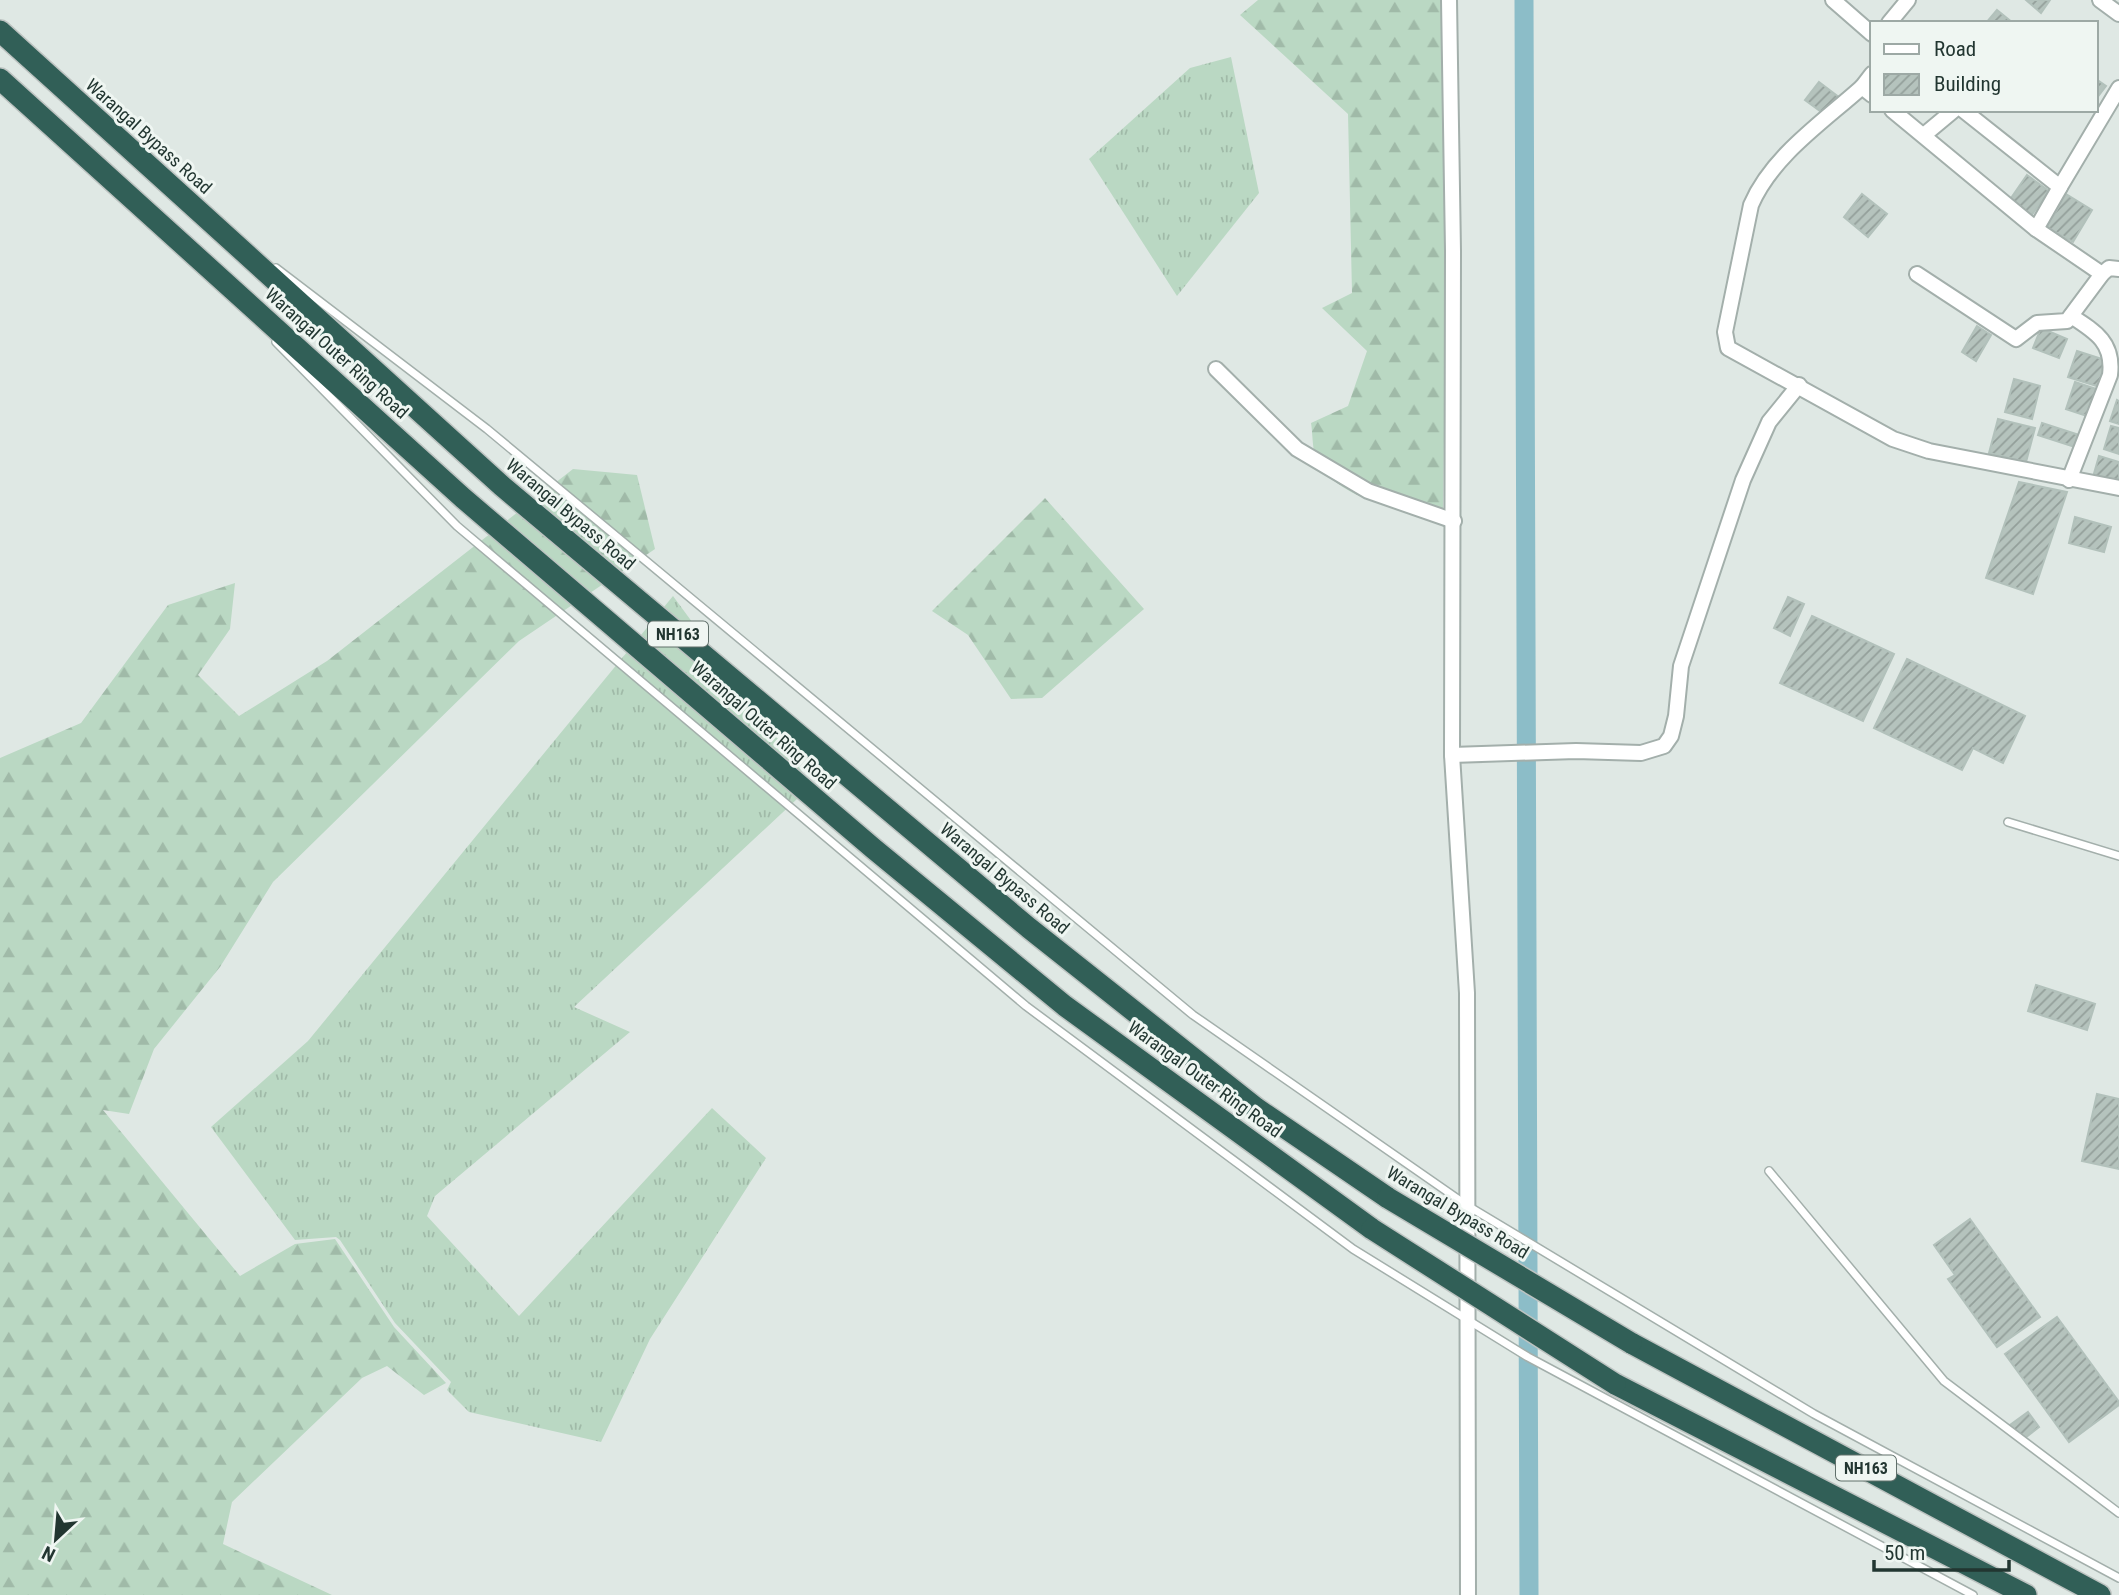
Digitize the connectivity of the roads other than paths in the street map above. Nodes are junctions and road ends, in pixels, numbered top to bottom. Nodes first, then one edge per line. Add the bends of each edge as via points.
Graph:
1 (1449, 0) edge
2 (1833, 0) edge
3 (1908, 0) edge
4 (2100, 0) edge
5 (2119, 14) edge
6 (1891, 21) edge
7 (0, 31) edge
8 (1870, 32) edge
9 (0, 79) edge
10 (2119, 88) edge
11 (1867, 91) edge
12 (1895, 112) edge
13 (1952, 112) edge
14 (1966, 112) edge
15 (1924, 135) junction
16 (2060, 187) junction
17 (172, 188) junction
18 (156, 221) junction
19 (2036, 229) junction
20 (2119, 269) edge
21 (1917, 274) dead end
22 (2102, 274) junction
23 (2071, 317) junction
24 (1216, 369) dead end
25 (1799, 385) junction
26 (2069, 480) junction
27 (2119, 488) edge
28 (1454, 522) junction
29 (1452, 755) junction
30 (2008, 822) dead end
31 (2119, 856) edge
32 (1769, 1171) dead end
33 (1468, 1206) junction
34 (1468, 1322) junction
35 (2119, 1513) edge
36 (2119, 1578) edge
37 (1468, 1595) edge
38 (1973, 1595) edge
39 (2026, 1595) edge
40 (2100, 1595) edge

1 - 28 street
2 - 8 street
3 - 6 street
4 - 5 street
7 - 17 highway, Warangal Bypass Road / NH163
9 - 18 highway, Warangal Outer Ring Road / NH163
10 - 16 street
11 - 25 street via 1772,168 1758,188 1746,230 1724,341 1738,355
12 - 15 street
13 - 15 street
14 - 16 street
15 - 19 street
16 - 19 street
17 - 33 lane via 487,429 1193,1015
17 - 40 highway, Warangal Bypass Road / NH163, bridge via 502,486 1029,928 1255,1108 1388,1198 1631,1343
18 - 34 lane via 457,526 1026,1006 1353,1249
18 - 39 highway, Warangal Outer Ring Road / NH163, bridge via 463,498 1065,1006 1373,1229 1615,1384
19 - 22 street
20 - 22 street via 2109,268
21 - 23 street via 2012,338 2020,339 2037,323 2063,323
22 - 23 street
23 - 26 street via 2099,334 2112,361
24 - 28 street via 1297,449 1368,491
25 - 26 street via 1893,439 1929,451
25 - 29 street via 1769,422 1744,480 1681,666 1671,736 1664,746 1641,753
26 - 27 street
28 - 29 street
29 - 33 street via 1467,993
30 - 31 lane
32 - 35 lane via 1944,1381
33 - 34 street
33 - 36 lane via 1814,1414
34 - 37 street
34 - 38 lane

